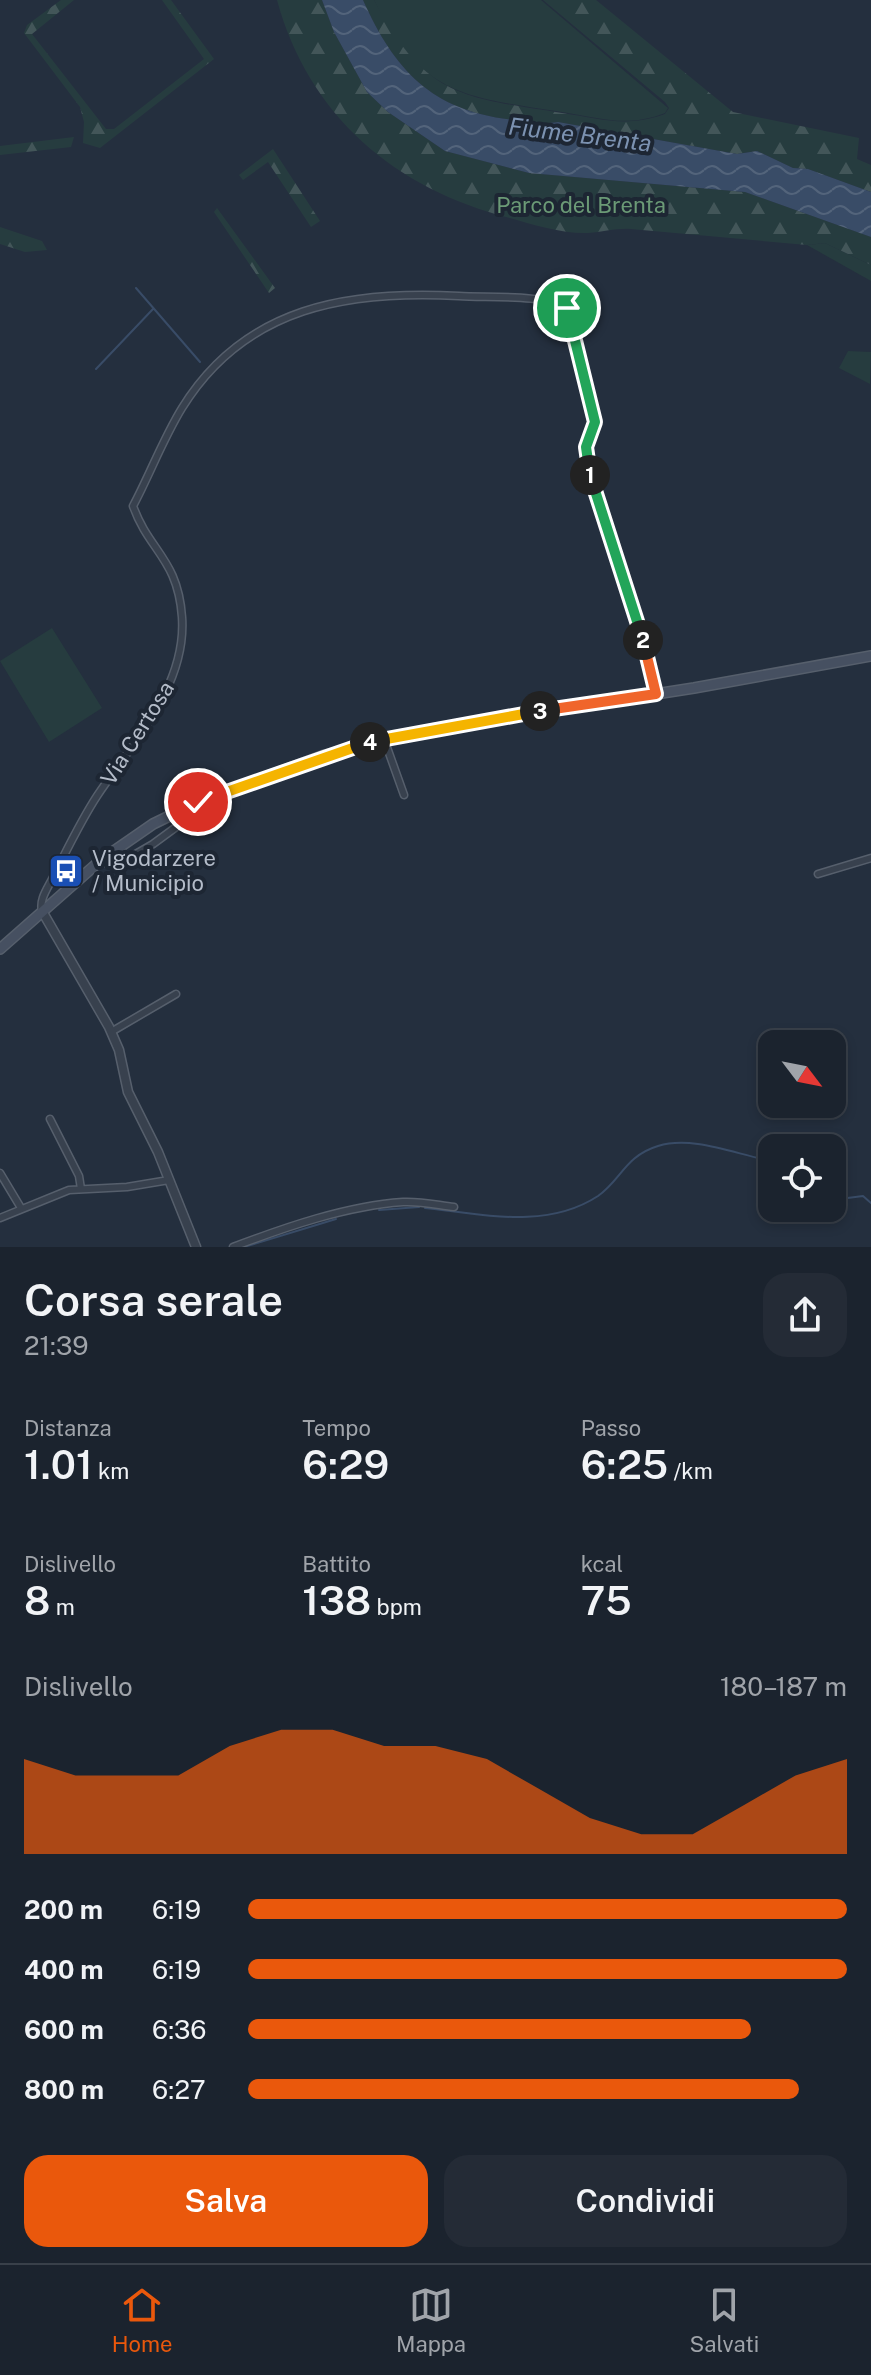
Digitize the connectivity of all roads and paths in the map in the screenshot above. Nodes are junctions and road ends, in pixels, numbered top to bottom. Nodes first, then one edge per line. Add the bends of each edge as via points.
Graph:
1 (871, 656) edge
2 (656, 694) junction
3 (384, 739) junction
4 (219, 794) junction
5 (404, 795) dead end
6 (871, 858) edge
7 (101, 860) junction
8 (818, 874) dead end
9 (53, 878) junction
10 (75, 883) junction
11 (62, 894) junction
12 (42, 911) junction
13 (0, 949) edge
14 (176, 994) dead end
15 (111, 1032) junction
16 (50, 1119) dead end
17 (0, 1173) edge
18 (169, 1180) junction
19 (81, 1189) junction
20 (454, 1207) dead end
21 (21, 1208) junction
22 (0, 1218) edge
23 (196, 1247) edge
24 (233, 1247) edge

1 - 2 main road
2 - 3 main road
2 - 9 street, Via Certosa via 619,557 585,459 595,422 567,308 549,302 420,294 349,297 295,314 241,345 210,369 174,423 133,506 176,579 182,636 175,672 145,728 82,819
3 - 4 main road
3 - 5 street
4 - 7 main road via 160,819
4 - 7 street via 139,853 114,863
6 - 8 street
7 - 10 main road
9 - 10 street via 63,874
9 - 11 street
9 - 12 street, Via Certosa
10 - 11 main road
11 - 12 main road
12 - 13 main road
12 - 15 street
14 - 15 street
15 - 18 street via 128,1092
16 - 19 street
17 - 21 street
18 - 19 street
18 - 23 street
19 - 21 street
20 - 24 street via 403,1202 372,1207
21 - 22 street

